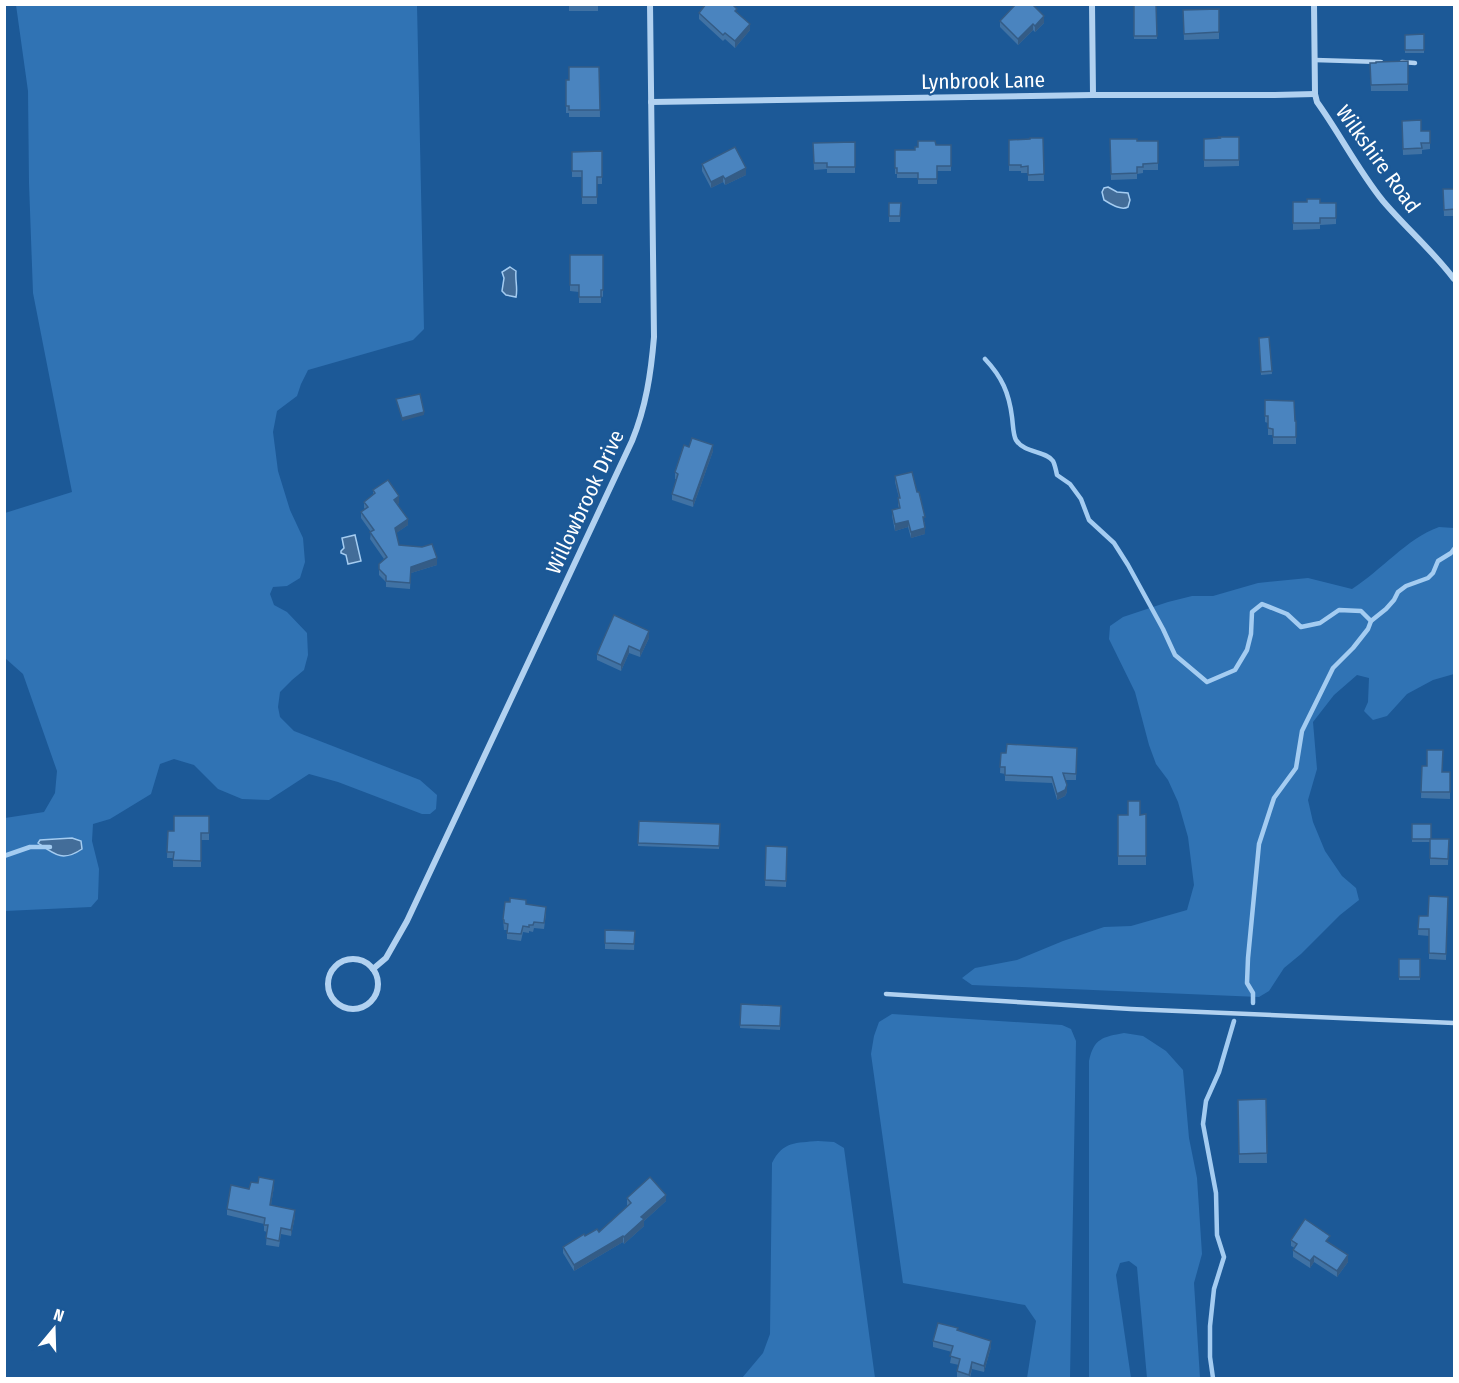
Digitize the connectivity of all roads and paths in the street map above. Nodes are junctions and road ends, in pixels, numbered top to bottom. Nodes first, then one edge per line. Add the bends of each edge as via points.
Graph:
1 (650, 4) edge
2 (1092, 4) edge
3 (1314, 4) edge
4 (1315, 60) junction
5 (1415, 63) dead end
6 (1315, 94) junction
7 (1093, 95) junction
8 (651, 102) junction
9 (1455, 279) edge
10 (373, 969) junction
11 (886, 994) dead end
12 (1455, 1023) edge

1 - 8 street, Willowbrook Drive
2 - 7 street
3 - 4 street, Wilkshire Road
4 - 5 lane
4 - 6 street, Wilkshire Road
6 - 7 street, Lynbrook Lane
6 - 9 street, Wilkshire Road via 1382,200
7 - 8 street, Lynbrook Lane
8 - 10 street, Willowbrook Drive via 654,337 641,417 407,921 386,958
10 - 10 street via 354,959 338,964 328,979 336,1003 353,1009 369,1003 378,989
11 - 12 lane

